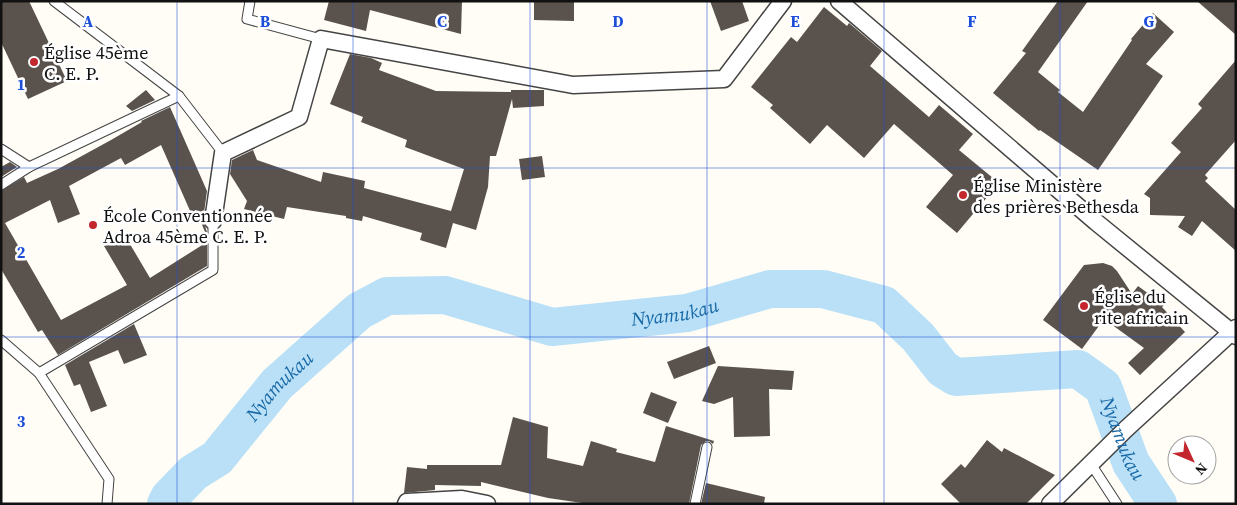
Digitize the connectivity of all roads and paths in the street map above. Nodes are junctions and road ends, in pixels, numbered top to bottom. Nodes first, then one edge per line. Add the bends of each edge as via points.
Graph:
1 (54, 1) edge
2 (250, 1) edge
3 (783, 1) edge
4 (839, 1) edge
5 (320, 39) junction
6 (179, 96) junction
7 (1, 149) edge
8 (223, 153) junction
9 (29, 167) junction
10 (1, 185) edge
11 (213, 221) joint
12 (1234, 333) edge
13 (1, 340) edge
14 (39, 372) junction
15 (707, 446) dead end
16 (1091, 464) junction
17 (107, 504) edge
18 (406, 504) edge
19 (486, 504) edge
20 (695, 504) edge
21 (1050, 504) edge
22 (1117, 504) edge

1 - 6 lane
2 - 5 lane via 247,19
3 - 5 street via 724,79 572,85
4 - 12 street via 1096,222
5 - 8 street via 299,117
6 - 8 lane
6 - 9 lane
7 - 9 lane
8 - 11 street
9 - 10 lane
11 - 14 lane via 213,270
12 - 16 street
13 - 14 lane
14 - 17 lane via 108,479
15 - 20 lane
16 - 21 street
16 - 22 lane
18 - 19 street via 462,499

